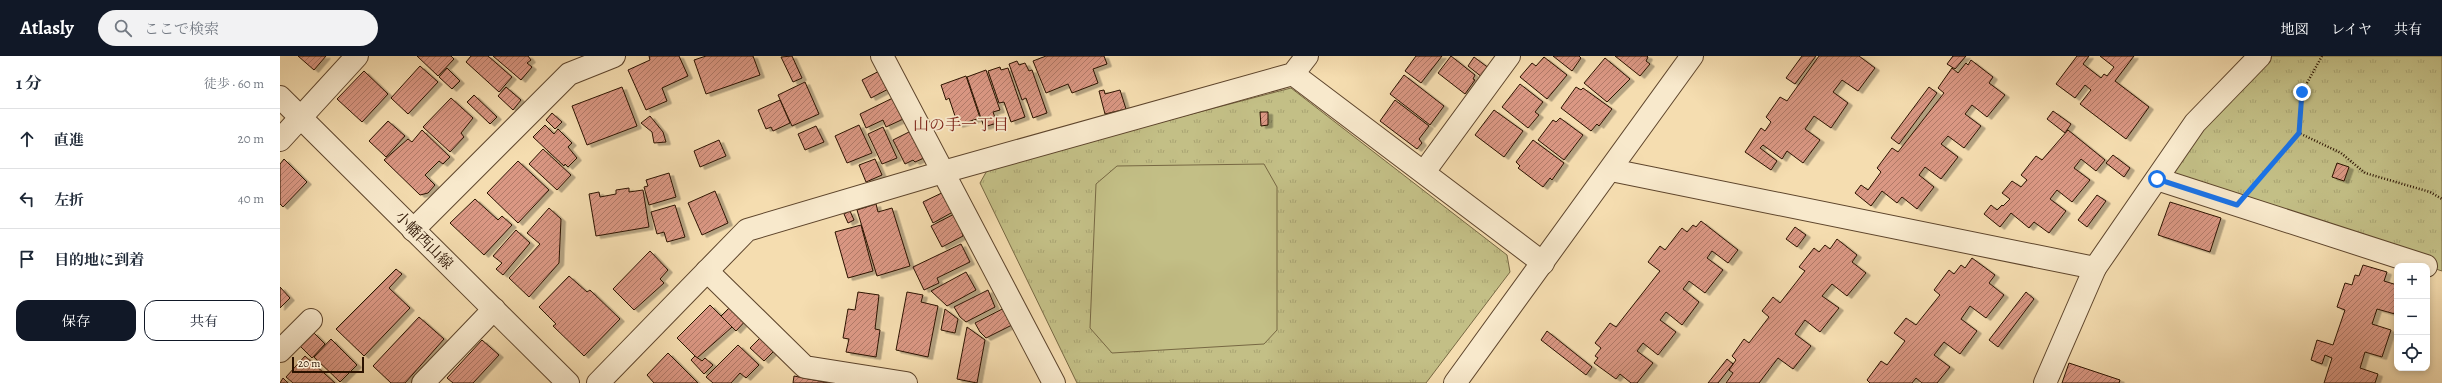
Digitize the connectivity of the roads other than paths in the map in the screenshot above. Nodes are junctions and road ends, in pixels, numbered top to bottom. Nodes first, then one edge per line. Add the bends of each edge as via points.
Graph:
1 (357, 56) edge
2 (614, 56) edge
3 (882, 56) edge
4 (1307, 56) edge
5 (1509, 56) edge
6 (1692, 56) edge
7 (2260, 56) edge
8 (1292, 74) junction
9 (280, 97) edge
10 (300, 117) junction
11 (280, 140) edge
12 (1611, 170) junction
13 (943, 172) junction
14 (1424, 172) junction
15 (2157, 179) junction
16 (413, 230) junction
17 (1543, 263) junction
18 (2417, 263) edge
19 (2430, 267) edge
20 (2095, 268) junction
21 (707, 271) junction
22 (2442, 271) edge
23 (494, 309) junction
24 (311, 320) dead end
25 (280, 352) edge
26 (423, 383) edge
27 (568, 383) edge
28 (598, 383) edge
29 (906, 383) edge
30 (1054, 383) edge
31 (1455, 383) edge
32 (2045, 383) edge

1 - 10 street
2 - 16 street via 569,74
3 - 13 street
4 - 8 street
5 - 14 street
6 - 12 street
7 - 15 street via 2195,123
8 - 13 street
8 - 14 street
9 - 10 street, 小幡西山線
10 - 11 street
10 - 16 street, 小幡西山線
12 - 17 street
12 - 20 street
13 - 21 street via 747,230
13 - 30 street
14 - 17 street
15 - 18 street
15 - 20 street
16 - 23 street, 小幡西山線
17 - 31 street
19 - 22 street
20 - 32 street
21 - 28 street
21 - 29 street via 805,367
23 - 26 street
23 - 27 street, 小幡西山線
24 - 25 street

